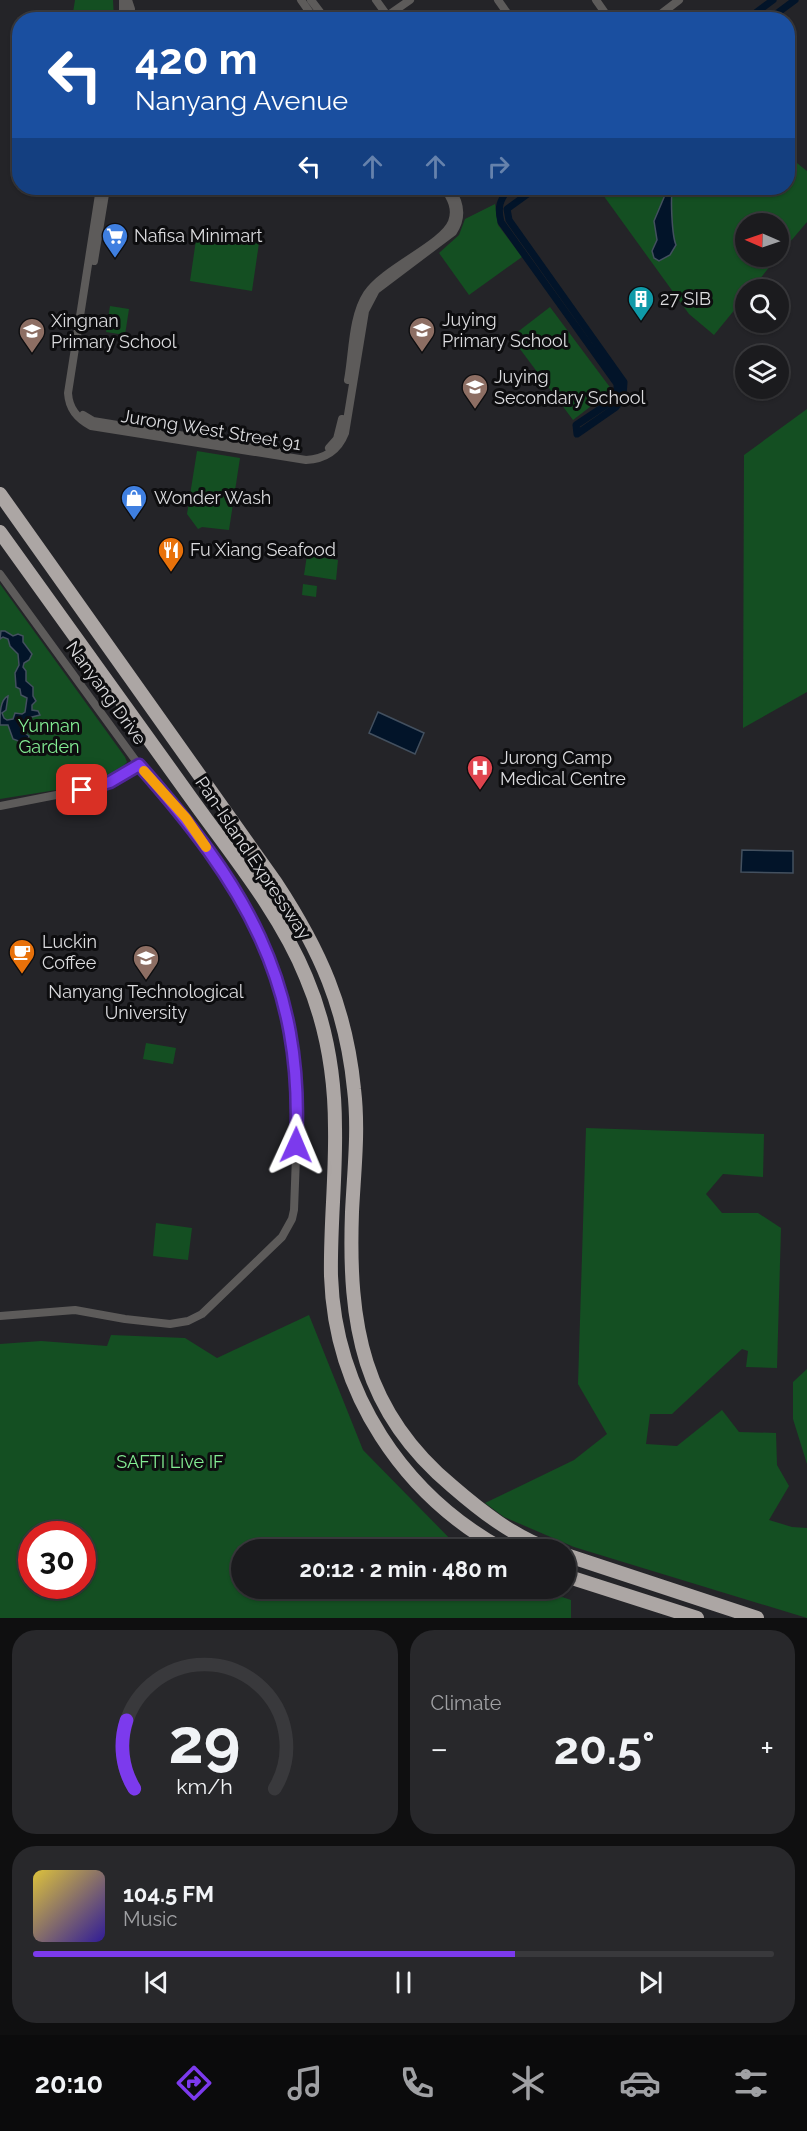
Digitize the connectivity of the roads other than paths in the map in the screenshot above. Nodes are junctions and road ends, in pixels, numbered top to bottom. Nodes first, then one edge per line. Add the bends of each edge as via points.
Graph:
1 (410, 0) edge
2 (679, 0) edge
3 (395, 12) edge
4 (663, 12) edge
5 (99, 195) edge
6 (105, 195) edge
7 (449, 195) edge
8 (453, 195) edge
9 (0, 495) edge
10 (0, 532) edge
11 (0, 574) edge
12 (139, 765) junction
13 (0, 806) edge
14 (0, 1316) edge
15 (486, 1539) edge
16 (526, 1539) edge
17 (576, 1558) edge
18 (576, 1579) edge
19 (697, 1618) edge
20 (757, 1618) edge

1 - 3 street
2 - 4 street
5 - 8 street, Jurong West Street 91 via 68,393 75,414 91,426 306,460 334,450 345,433 369,300 376,290 458,226 459,207
6 - 7 street, Jurong West Street 91 via 72,392 78,411 93,421 306,455 324,452 337,439 358,315 366,295 379,280 439,237 452,223 454,207
9 - 16 highway, Pan-Island Expressway via 190,760 316,950 338,1003 356,1113 351,1261 362,1350 382,1402 404,1438 433,1471 482,1511
10 - 15 highway, Pan-Island Expressway via 284,929 294,949 320,1018 333,1082 336,1131 332,1293 348,1369 377,1432 404,1470 447,1512
11 - 12 street, Nanyang Drive
12 - 13 street via 102,786
12 - 14 street, Nanyang Drive via 186,818 240,896 275,973 293,1052 297,1130 292,1219 282,1237 226,1293 188,1321 164,1324 75,1310
17 - 20 highway
18 - 19 highway

